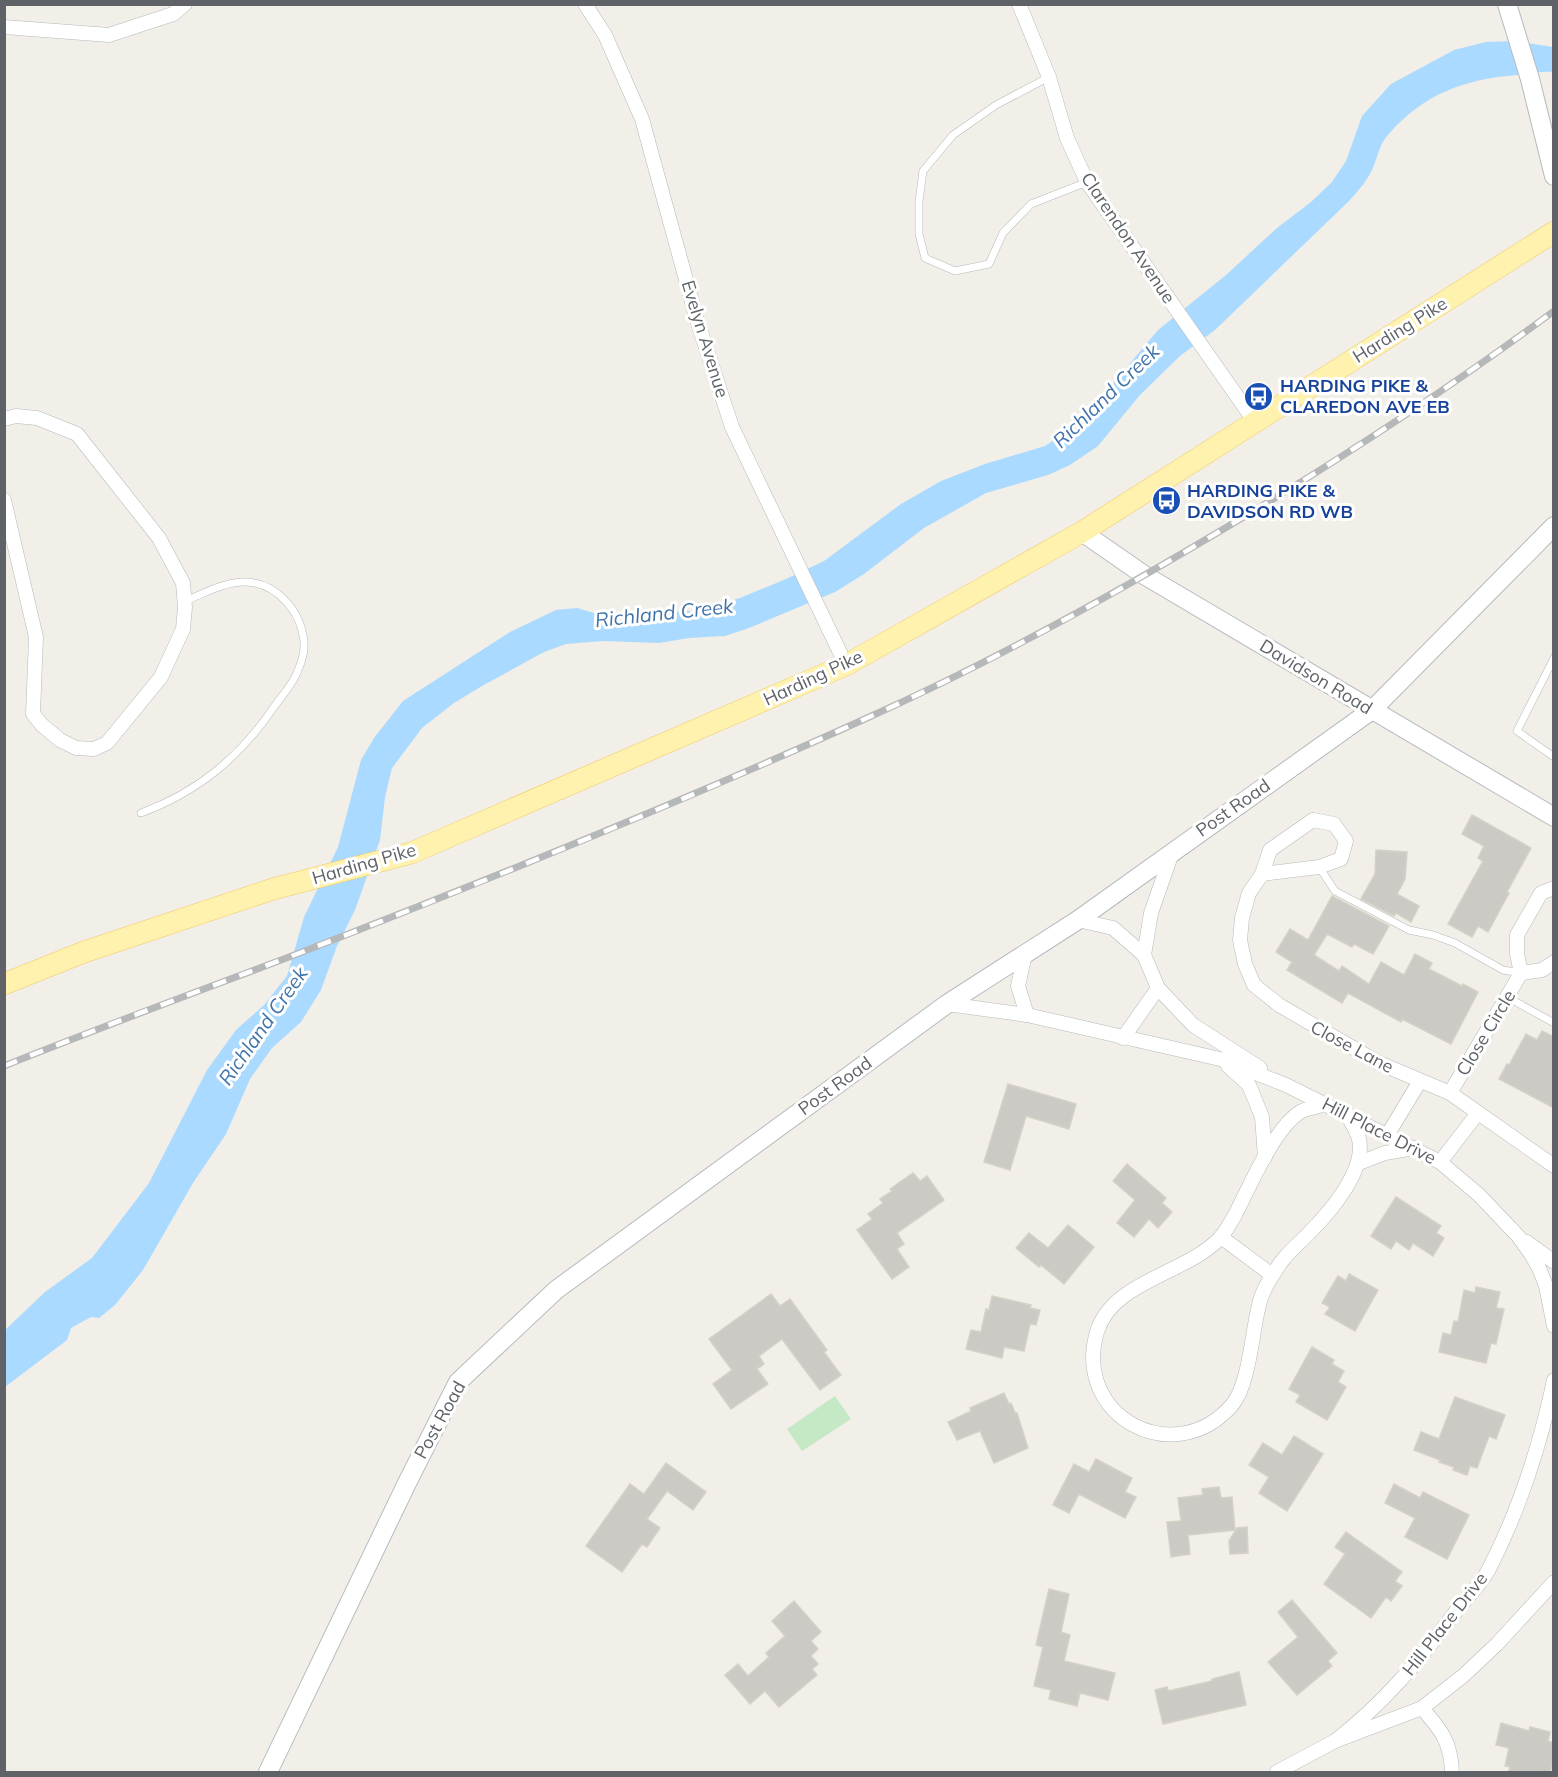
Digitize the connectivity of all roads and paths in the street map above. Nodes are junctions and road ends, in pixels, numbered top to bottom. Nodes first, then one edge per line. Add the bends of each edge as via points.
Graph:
1 (185, 4) edge
2 (585, 4) edge
3 (1019, 4) edge
4 (1507, 4) edge
5 (4, 27) edge
6 (1050, 77) junction
7 (1554, 176) edge
8 (1087, 182) junction
9 (1554, 232) edge
10 (4, 419) edge
11 (1256, 422) junction
12 (4, 500) edge
13 (1554, 526) edge
14 (1082, 532) junction
15 (185, 601) junction
16 (1554, 658) edge
17 (846, 665) junction
18 (1372, 710) junction
19 (1554, 745) edge
20 (1551, 755) edge
21 (141, 813) dead end
22 (1551, 813) edge
23 (1172, 851) junction
24 (1319, 867) junction
25 (1262, 874) junction
26 (1554, 888) edge
27 (1078, 920) junction
28 (1025, 954) junction
29 (1144, 955) junction
30 (1554, 962) edge
31 (1521, 973) junction
32 (4, 984) edge
33 (1158, 988) junction
34 (1507, 997) junction
35 (947, 1004) junction
36 (1027, 1015) junction
37 (1554, 1023) edge
38 (1123, 1038) junction
39 (1220, 1059) junction
40 (1420, 1081) junction
41 (1286, 1085) junction
42 (1450, 1093) junction
43 (1326, 1104) junction
44 (1478, 1113) junction
45 (1347, 1114) junction
46 (1388, 1134) junction
47 (1414, 1148) junction
48 (1265, 1157) junction
49 (1440, 1162) junction
50 (1359, 1163) junction
51 (1554, 1166) edge
52 (1518, 1236) junction
53 (1221, 1237) junction
54 (1554, 1263) edge
55 (1272, 1275) junction
56 (1554, 1326) edge
57 (1554, 1380) edge
58 (1554, 1582) edge
59 (1422, 1708) junction
60 (1335, 1741) junction
61 (268, 1773) edge
62 (1277, 1773) edge
63 (1452, 1773) edge

1 - 5 street via 173,14 109,35
2 - 17 street, Evelyn Avenue via 605,35 642,119 697,320 732,427
3 - 6 street, Clarendon Avenue
4 - 7 street
6 - 8 street, Clarendon Avenue via 1067,138
6 - 8 lane via 996,105 953,135 923,171 919,234 925,258 955,271 989,264 1003,233 1031,204
8 - 11 street, Clarendon Avenue
9 - 11 main road, Harding Pike
10 - 15 street via 37,418 77,434 159,538 183,583
11 - 14 main road, Harding Pike
12 - 15 street via 36,637 33,714 60,740 76,748 94,749 108,743 161,676 183,629
13 - 18 street, Post Road
14 - 17 main road, Harding Pike
14 - 18 street, Davidson Road via 1144,575
15 - 21 lane via 226,586 259,583 275,590 288,603 305,643 294,678 256,734 180,796
16 - 20 lane via 1517,731
17 - 32 main road, Harding Pike via 411,853 273,890 84,952
18 - 22 street, Davidson Road
18 - 23 street, Post Road
19 - 20 lane
23 - 27 street, Post Road
23 - 29 street via 1151,913
24 - 25 street, Close Lane
24 - 25 street, Close Lane via 1341,859 1346,841 1334,824 1313,820 1270,850
24 - 31 lane via 1335,891 1409,930 1455,943 1503,970
25 - 40 street, Close Lane via 1249,893 1240,940 1254,985 1279,1005 1378,1064
26 - 31 street, Close Circle via 1541,893 1517,935
27 - 28 street, Post Road
27 - 29 street, Hill Place Drive via 1113,928
28 - 35 street, Post Road
28 - 36 street via 1018,986
29 - 33 street, Hill Place Drive
30 - 31 street, Close Circle via 1542,970
31 - 34 street, Close Circle
33 - 38 street
33 - 41 street, Hill Place Drive via 1193,1025
34 - 37 lane
34 - 42 street, Close Circle
35 - 36 street, Hill Place Drive
35 - 61 street, Post Road via 556,1290 458,1382
36 - 38 street, Hill Place Drive
38 - 39 street, Hill Place Drive
39 - 41 street, Hill Place Drive
39 - 48 street via 1249,1085 1262,1117
40 - 42 street, Close Lane
40 - 46 street
41 - 43 street, Hill Place Drive
42 - 44 street, Close Lane
43 - 45 street, Hill Place Drive
43 - 48 street via 1301,1112
44 - 49 street
44 - 51 street, Close Lane
45 - 46 street, Hill Place Drive
45 - 50 street via 1359,1139
46 - 47 street, Hill Place Drive
47 - 49 street, Hill Place Drive
47 - 50 street
48 - 53 street
49 - 52 street, Hill Place Drive
50 - 55 street via 1337,1202
52 - 54 street, Hill Place Drive
52 - 56 street, Hill Place Drive via 1539,1268
53 - 55 street
53 - 55 street via 1203,1252 1124,1296 1106,1313 1098,1329 1094,1353 1096,1383 1102,1396 1126,1422 1162,1434 1179,1434 1197,1430 1234,1403 1241,1390 1260,1298
57 - 60 street, Hill Place Drive via 1527,1483 1487,1572 1388,1695
58 - 59 street, Hill Place Drive via 1497,1644
59 - 60 street, Hill Place Drive
59 - 63 street via 1446,1740
60 - 62 street, Hill Place Drive

